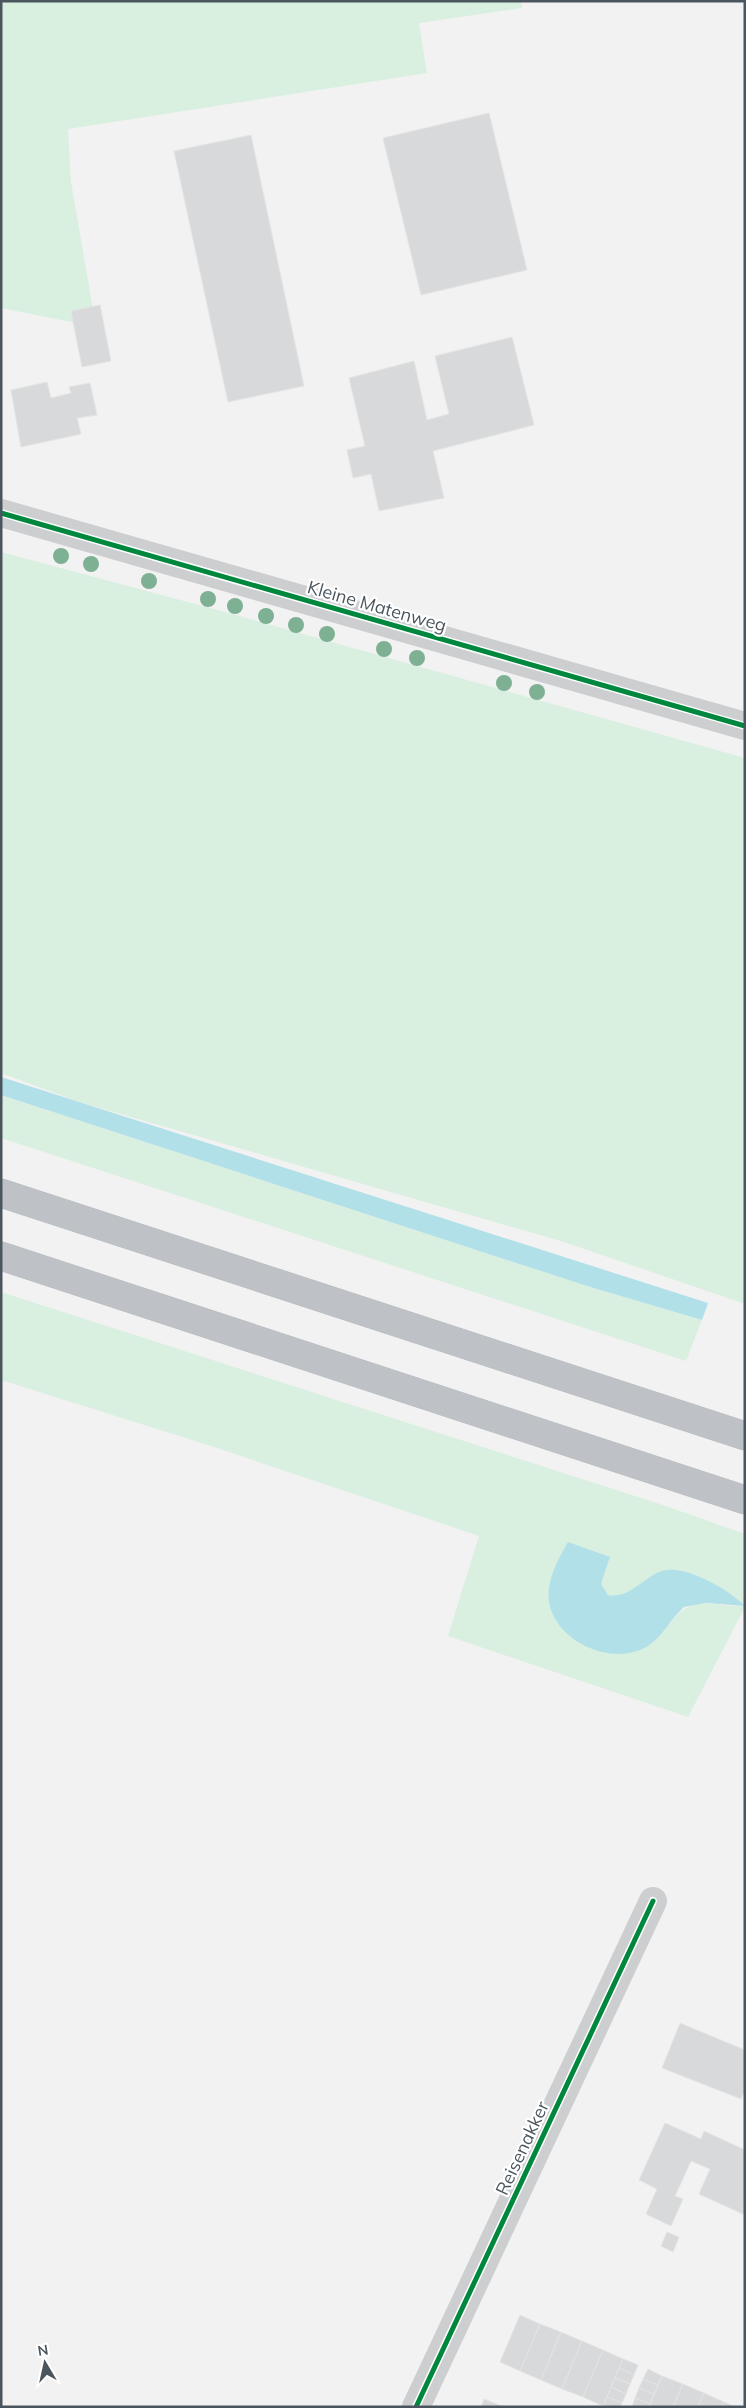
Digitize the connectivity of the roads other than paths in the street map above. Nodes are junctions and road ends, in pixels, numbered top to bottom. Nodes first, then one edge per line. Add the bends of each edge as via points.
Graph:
1 (1, 513) edge
2 (745, 726) edge
3 (1, 1193) edge
4 (1, 1256) edge
5 (745, 1436) edge
6 (745, 1500) edge
7 (653, 1901) dead end
8 (416, 2407) edge

1 - 2 street, Kleine Matenweg
3 - 5 highway
4 - 6 highway
7 - 8 street, Reisenakker

